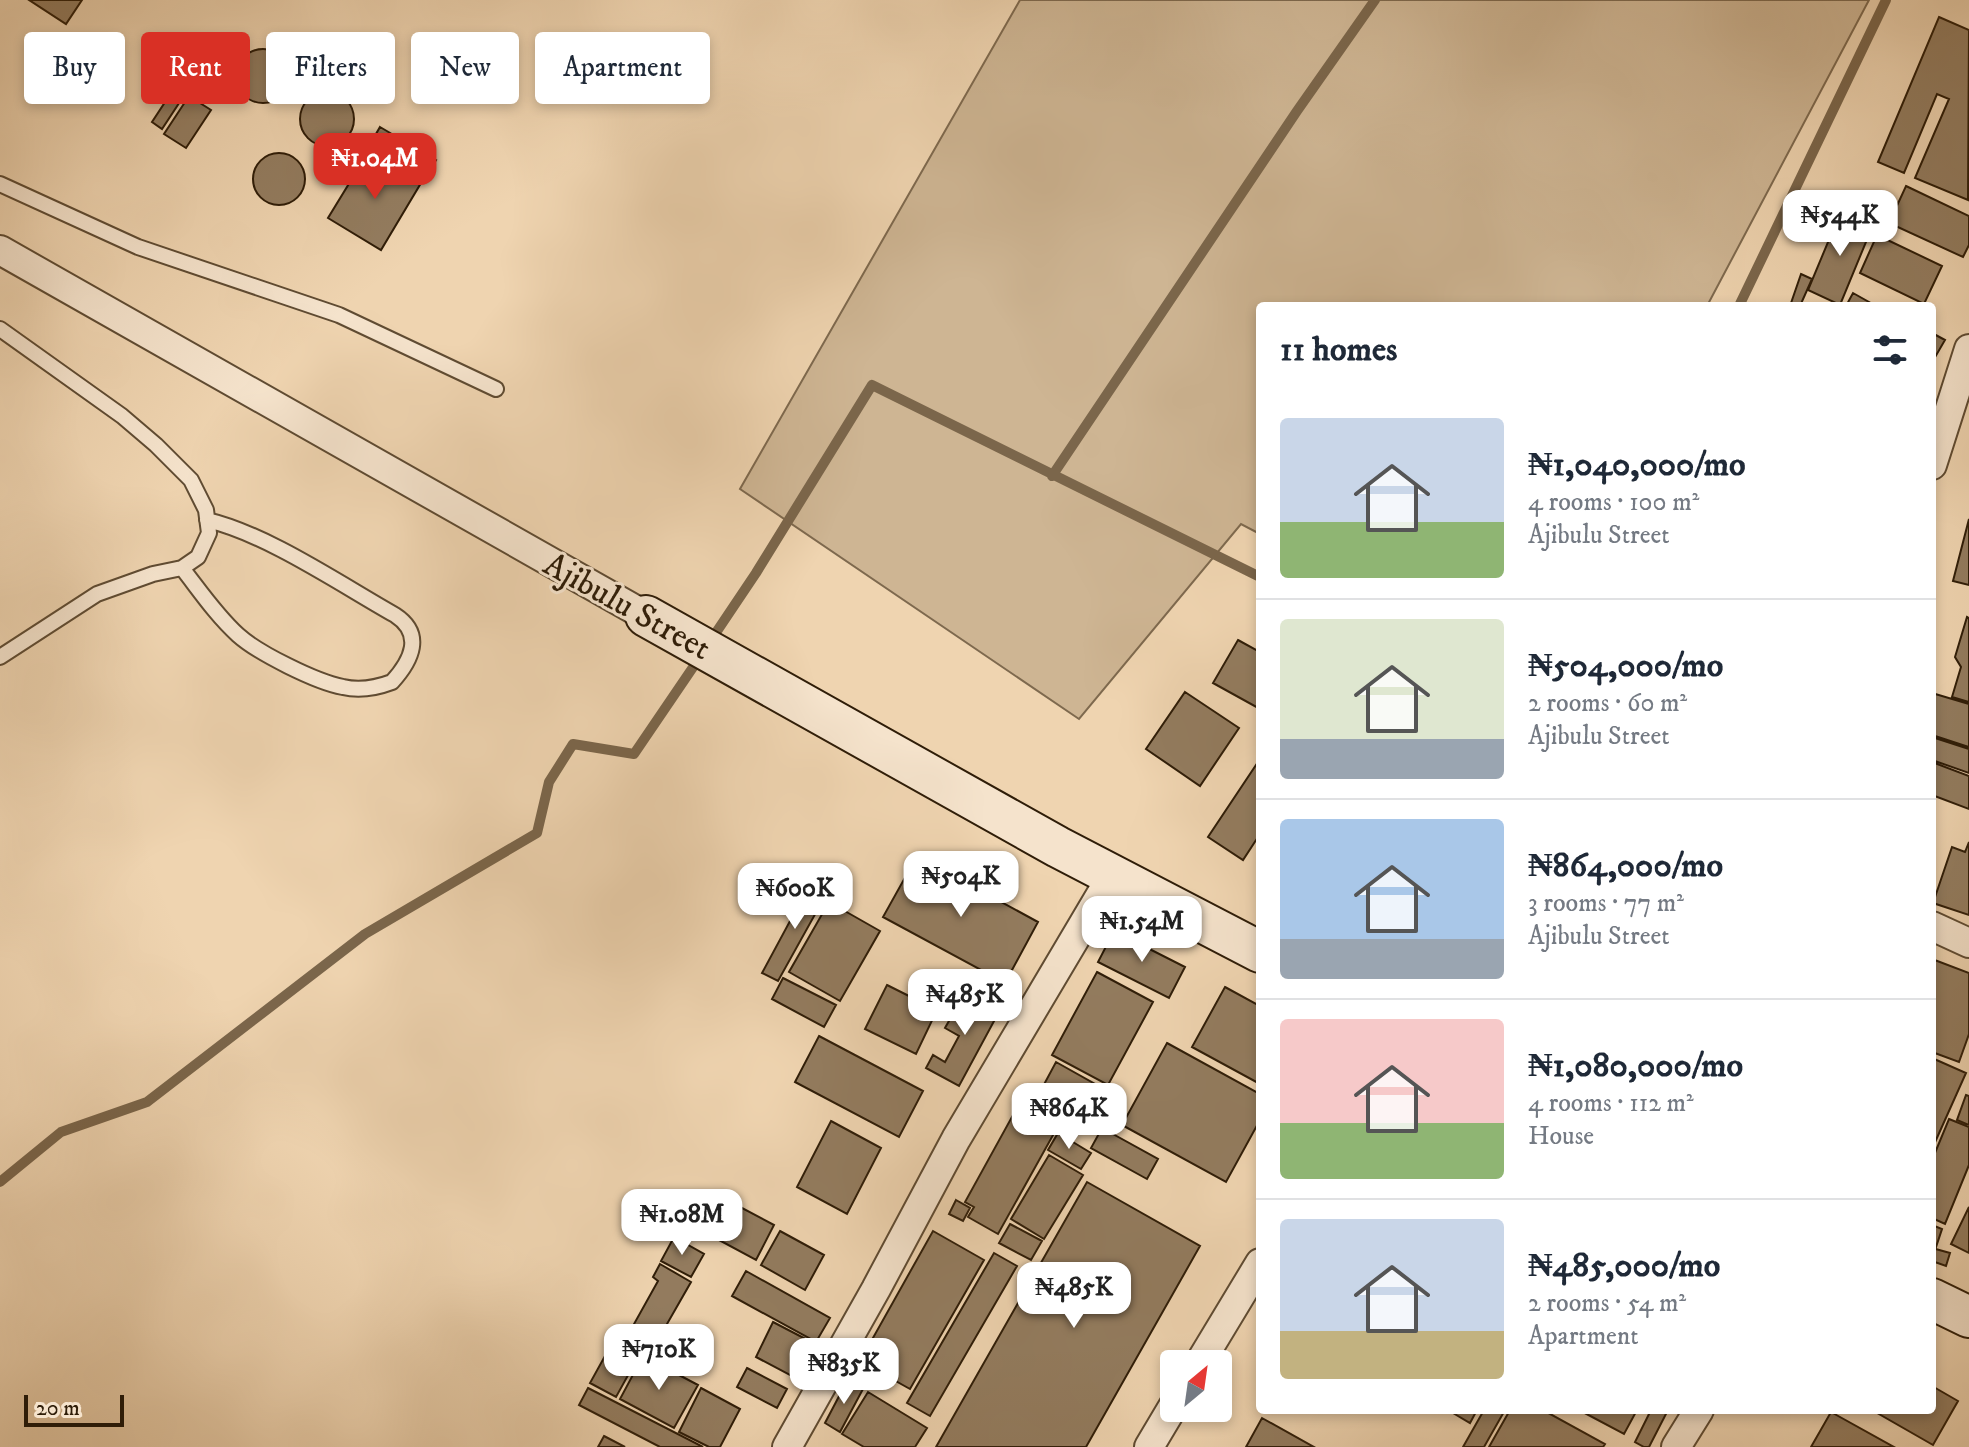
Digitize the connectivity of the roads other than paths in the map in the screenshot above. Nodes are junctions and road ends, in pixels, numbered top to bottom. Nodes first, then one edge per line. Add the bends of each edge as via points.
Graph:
1 (0, 184) edge
2 (0, 250) edge
3 (0, 329) edge
4 (1969, 349) edge
5 (496, 389) dead end
6 (1936, 452) edge
7 (207, 520) junction
8 (182, 568) junction
9 (646, 616) joint
10 (0, 657) edge
11 (1112, 876) junction
12 (1936, 928) edge
13 (1969, 943) edge
14 (1256, 950) edge
15 (1256, 1270) edge
16 (1936, 1301) edge
17 (1969, 1317) edge
18 (1207, 1350) edge
19 (1697, 1414) edge
20 (1164, 1422) edge
21 (787, 1447) edge
22 (1149, 1447) edge
23 (1676, 1447) edge

1 - 5 lane via 138,247 339,315
2 - 9 street, Ajibulu Street
3 - 7 lane via 156,445 191,480
4 - 6 street
7 - 8 lane via 204,546
7 - 8 lane via 263,541 406,622 411,650 392,682 367,689 342,687 266,654 241,637
8 - 10 lane via 97,594
9 - 11 street, Ajibulu Street
11 - 14 street, Ajibulu Street
11 - 21 street via 956,1139
12 - 13 street
15 - 18 street
16 - 17 street
19 - 23 street
20 - 22 street

